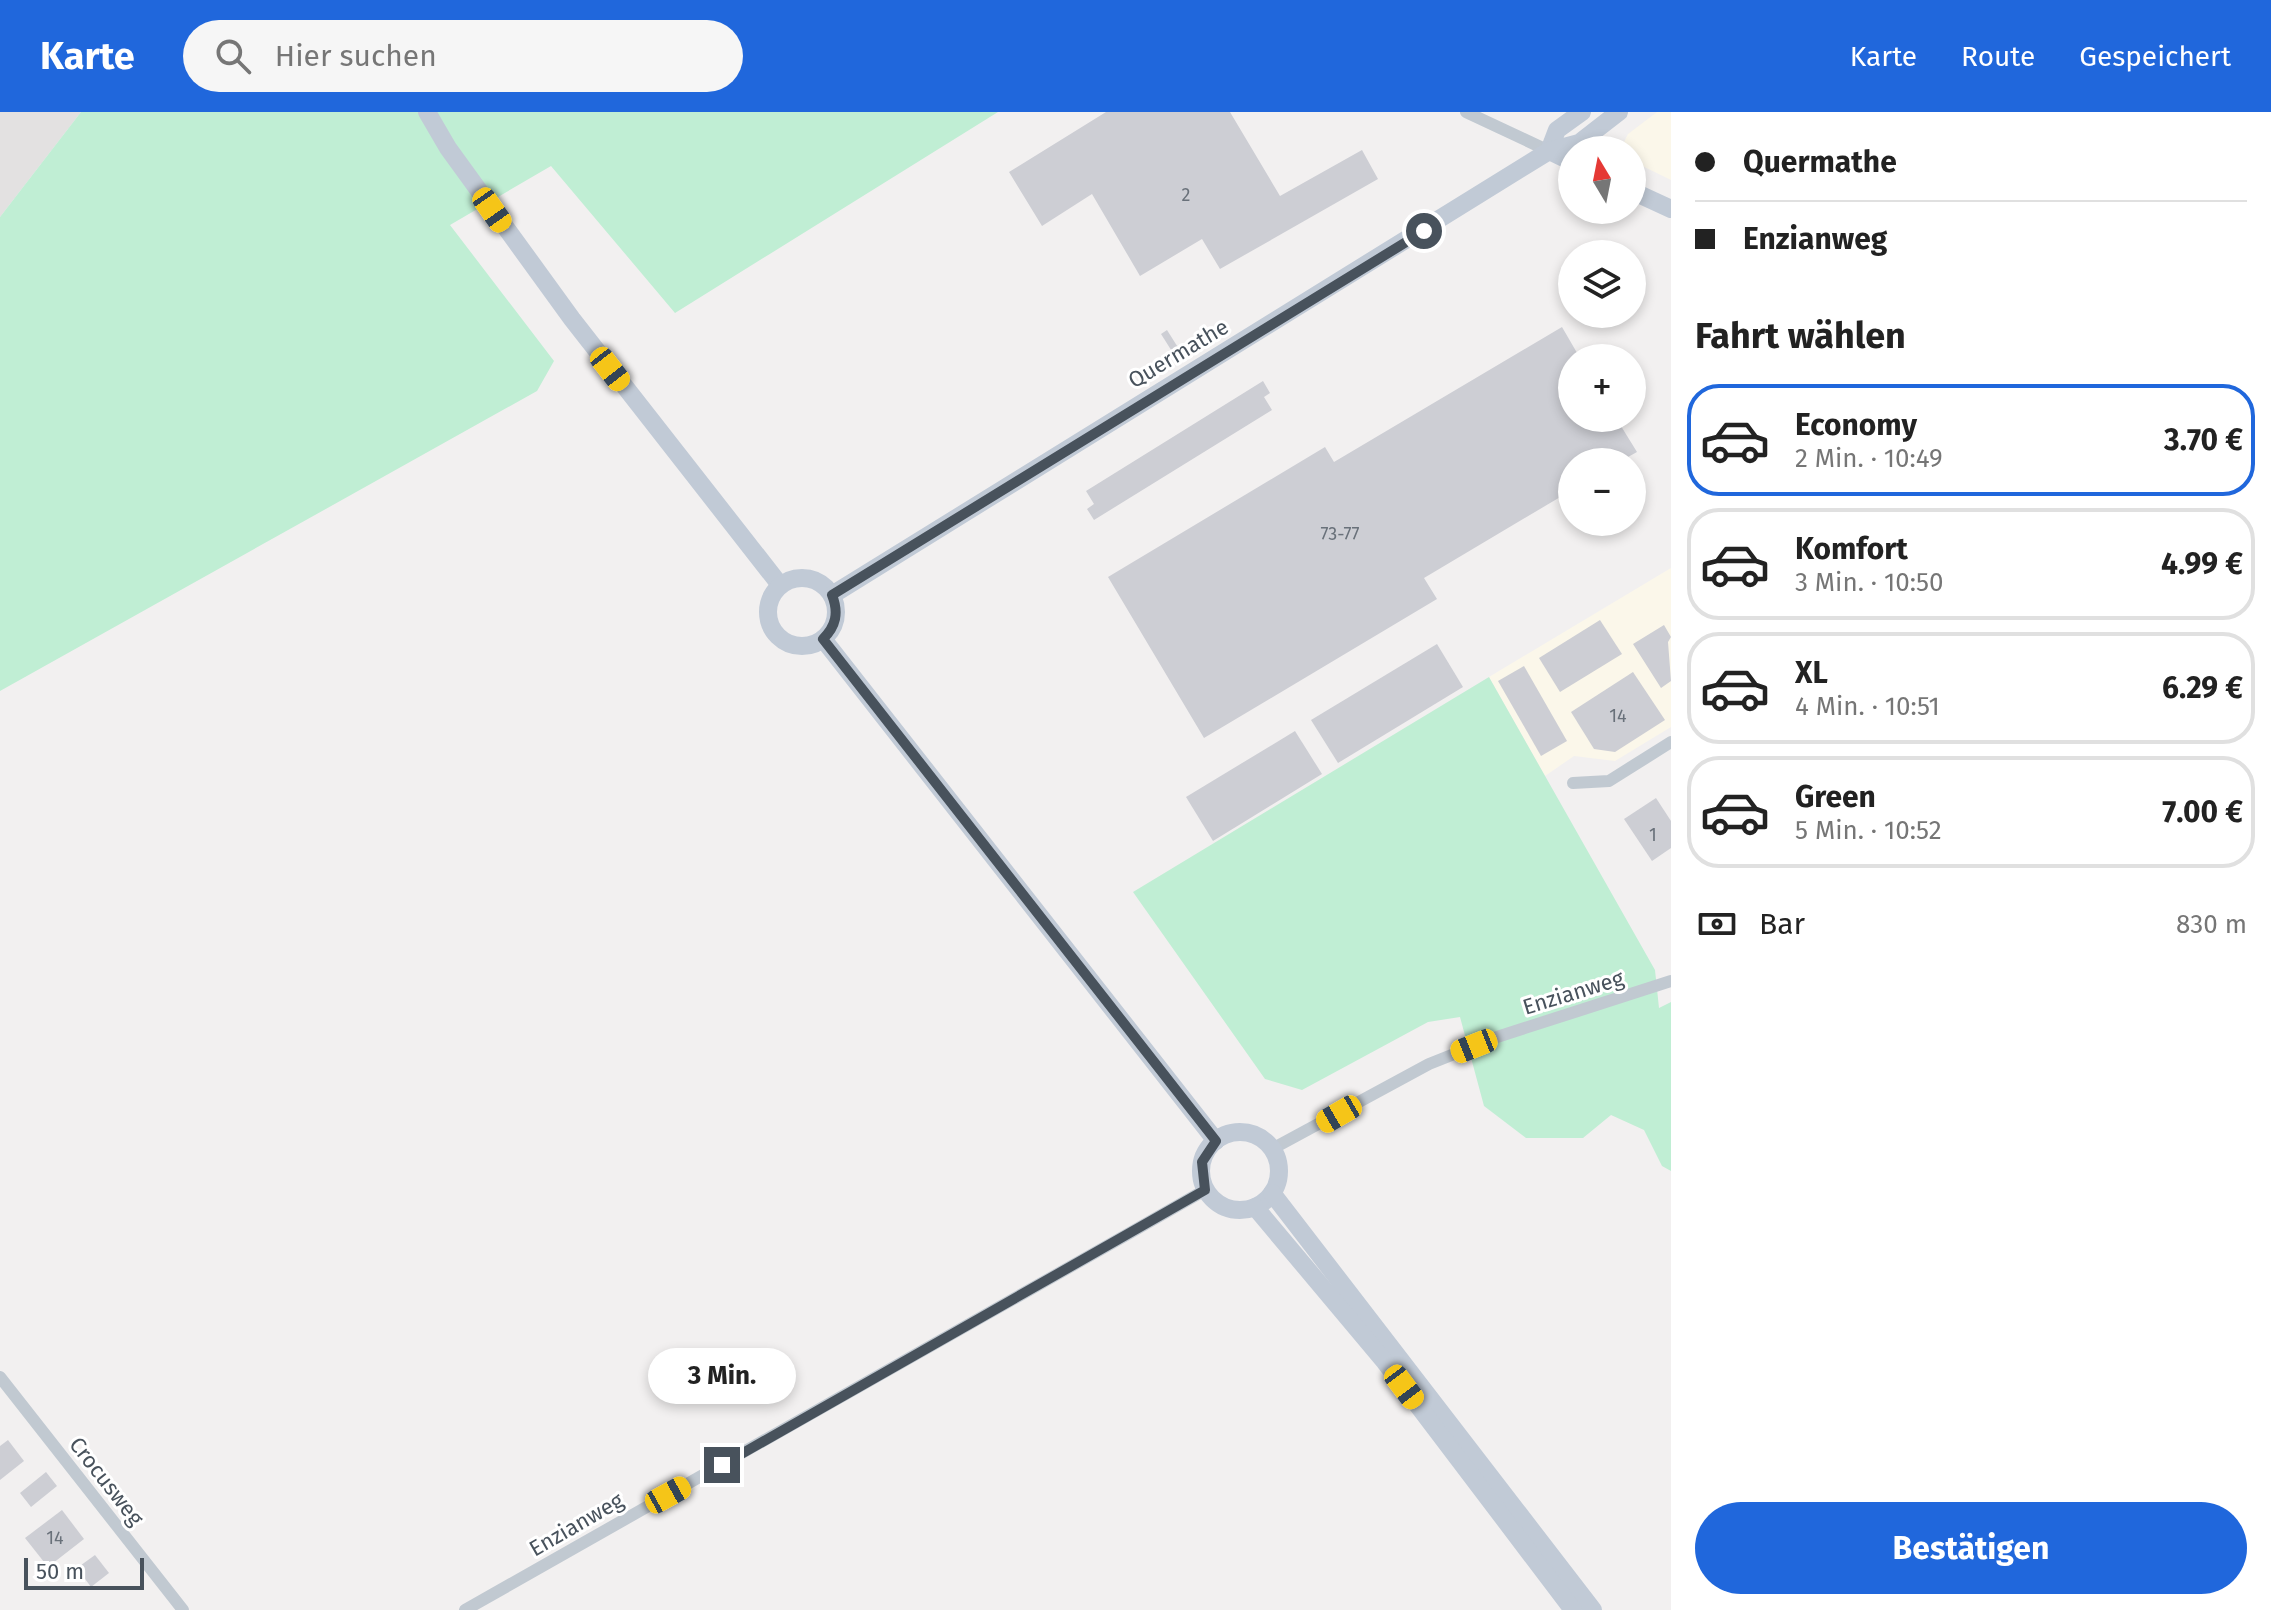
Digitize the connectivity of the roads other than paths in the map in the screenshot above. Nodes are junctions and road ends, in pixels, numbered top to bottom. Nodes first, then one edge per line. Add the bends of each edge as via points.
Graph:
1 (427, 112) edge
2 (1466, 112) edge
3 (1582, 112) edge
4 (1619, 112) edge
5 (1549, 151) junction
6 (1558, 155) edge
7 (1646, 197) edge
8 (1671, 209) edge
9 (780, 585) junction
10 (832, 595) junction
11 (823, 639) junction
12 (1671, 742) edge
13 (1573, 783) dead end
14 (1671, 981) edge
15 (1216, 1141) junction
16 (1272, 1149) junction
17 (1204, 1187) junction
18 (1272, 1193) junction
19 (1255, 1207) junction
20 (0, 1377) edge
21 (183, 1610) edge
22 (465, 1610) edge
23 (1573, 1610) edge
24 (1593, 1610) edge

1 - 9 main road via 563,307
2 - 5 street
3 - 5 main road, Quermathe via 1557,130
4 - 5 main road, Quermathe via 1579,143
5 - 6 main road
5 - 10 main road, Quermathe
7 - 8 main road
9 - 10 main road via 802,578
9 - 11 main road via 768,606 771,629 801,647
10 - 11 main road via 834,624
11 - 15 main road
12 - 13 street via 1609,781
14 - 16 street, Enzianweg via 1429,1064
15 - 16 main road via 1246,1133
15 - 17 main road via 1202,1162
16 - 18 main road via 1279,1171
17 - 19 main road via 1220,1205
17 - 22 street, Enzianweg
18 - 19 main road
18 - 24 main road
19 - 23 main road via 1385,1362
20 - 21 street, Crocusweg

